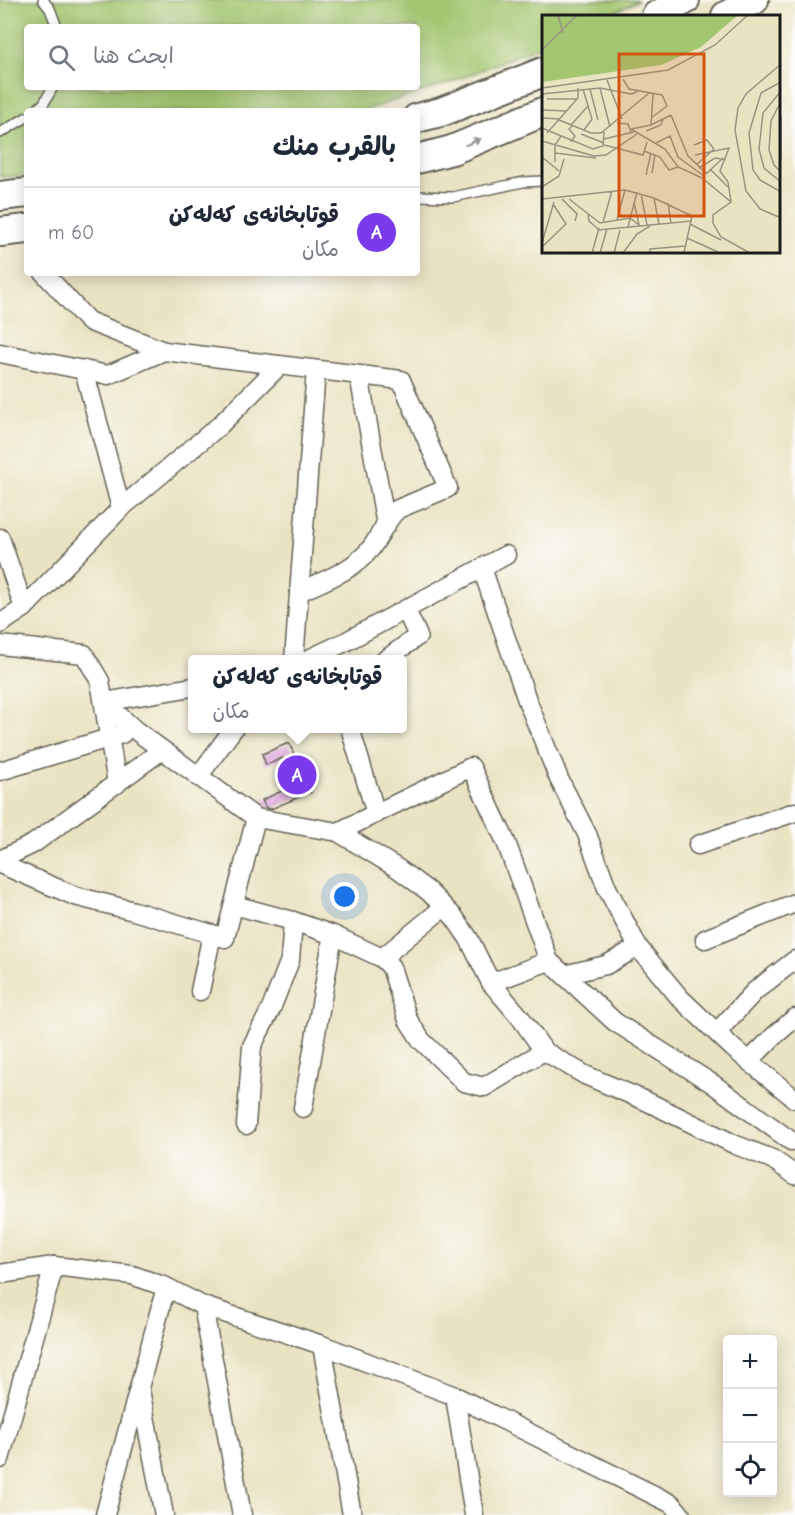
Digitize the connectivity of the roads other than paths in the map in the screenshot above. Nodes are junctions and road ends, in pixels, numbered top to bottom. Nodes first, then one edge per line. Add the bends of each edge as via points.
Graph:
1 (43, 0) edge
2 (685, 0) edge
3 (754, 0) edge
4 (658, 15) edge
5 (728, 15) edge
6 (56, 24) edge
7 (542, 72) edge
8 (51, 90) edge
9 (38, 108) edge
10 (542, 112) edge
11 (420, 117) edge
12 (24, 119) edge
13 (0, 133) edge
14 (420, 158) edge
15 (542, 181) edge
16 (24, 193) edge
17 (0, 196) edge
18 (420, 196) edge
19 (24, 230) edge
20 (0, 232) edge
21 (47, 276) edge
22 (164, 351) junction
23 (0, 353) edge
24 (280, 365) junction
25 (84, 370) junction
26 (316, 370) junction
27 (359, 375) junction
28 (122, 508) junction
29 (386, 525) junction
30 (0, 538) edge
31 (506, 555) dead end
32 (482, 568) junction
33 (299, 592) junction
34 (24, 608) junction
35 (406, 610) junction
36 (0, 624) edge
37 (0, 645) edge
38 (294, 655) edge
39 (318, 655) edge
40 (392, 655) edge
41 (188, 688) edge
42 (104, 702) junction
43 (135, 730) junction
44 (231, 733) edge
45 (351, 733) edge
46 (110, 738) junction
47 (162, 750) junction
48 (0, 771) edge
49 (198, 777) junction
50 (117, 784) junction
51 (795, 812) edge
52 (376, 814) junction
53 (256, 818) junction
54 (338, 832) junction
55 (698, 845) dead end
56 (0, 862) edge
57 (795, 903) edge
58 (234, 905) junction
59 (444, 907) junction
60 (293, 921) junction
61 (212, 934) junction
62 (333, 935) junction
63 (705, 939) dead end
64 (638, 947) junction
65 (382, 958) junction
66 (795, 960) edge
67 (549, 961) junction
68 (564, 975) junction
69 (491, 983) junction
70 (200, 991) dead end
71 (795, 1018) edge
72 (717, 1032) junction
73 (544, 1051) junction
74 (749, 1061) junction
75 (795, 1099) edge
76 (303, 1108) dead end
77 (246, 1125) dead end
78 (793, 1140) edge
79 (772, 1159) junction
80 (795, 1175) edge
81 (54, 1266) junction
82 (0, 1274) edge
83 (166, 1287) junction
84 (203, 1306) junction
85 (322, 1345) junction
86 (139, 1383) junction
87 (455, 1396) junction
88 (0, 1459) edge
89 (105, 1515) edge
90 (164, 1515) edge
91 (242, 1515) edge
92 (352, 1515) edge
93 (474, 1515) edge
94 (681, 1515) edge

1 - 6 lane
2 - 4 main road
3 - 5 main road
7 - 11 main road
8 - 9 lane
14 -> 10 main road via 452,150
12 - 13 lane
15 - 18 lane via 453,197
16 - 17 main road
19 - 20 main road
21 - 22 street via 88,321
22 - 24 street
22 - 25 street via 108,375
23 - 25 street
24 - 26 street
24 - 28 street via 220,425
25 - 28 street
26 - 27 street
26 - 33 street
27 - 29 street
27 - 29 street via 401,380 448,488 398,509
28 - 34 street
29 - 33 street via 359,561
30 - 34 street
31 - 32 street
32 - 35 street
32 - 64 street via 555,769 587,834 607,888
33 - 38 street
34 - 36 street
35 - 39 street
35 - 40 street via 418,636
37 - 42 street via 84,654 100,681
41 - 42 street
42 - 43 street
42 - 46 street
43 - 46 street
43 - 47 street
44 - 49 street
45 - 52 street
46 - 48 street
46 - 50 street
47 - 49 street
47 - 50 street
49 - 53 street
50 - 56 street via 33,844
51 - 55 street
52 - 54 street
52 - 67 street via 471,767 506,842
53 - 54 street
53 - 58 street
54 - 59 street via 405,874
56 - 61 street via 75,896
57 - 63 street
58 - 60 street
58 - 61 street via 225,938
59 - 65 street
59 - 69 street via 470,939
60 - 62 street
60 - 77 street via 290,960 252,1046
61 - 70 street
62 - 65 street
62 - 76 street
64 - 68 street via 606,965
64 - 72 street via 680,998
65 - 73 street via 391,968 408,1020 421,1040 464,1082 484,1087
66 - 72 street via 755,991
67 - 68 street
67 - 69 street
68 - 78 street via 615,1022
69 - 73 street
71 - 74 street
72 - 74 street
73 - 79 street via 585,1075
74 - 75 street
78 - 79 street
79 - 80 street
81 - 82 street
81 - 83 street via 132,1275
81 - 88 street
83 - 84 street
83 - 86 street
84 - 85 street
84 - 91 street
85 - 87 street
85 - 92 street
86 - 89 street
86 - 90 street
87 - 93 street
87 - 94 street via 672,1504

